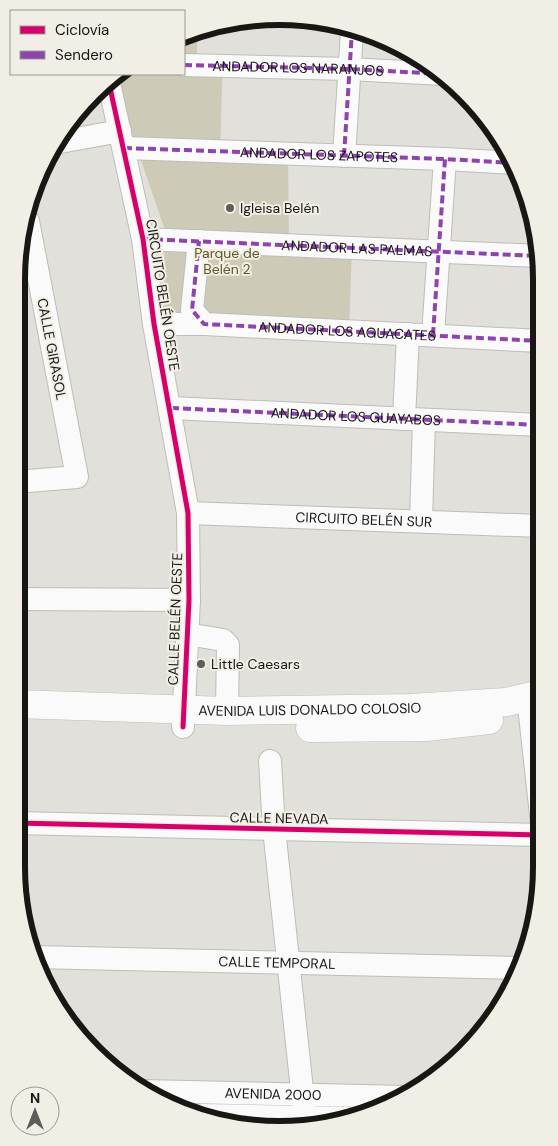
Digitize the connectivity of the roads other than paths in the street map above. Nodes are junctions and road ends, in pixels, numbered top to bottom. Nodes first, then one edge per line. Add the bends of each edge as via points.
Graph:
1 (352, 36) edge
2 (185, 65) edge
3 (349, 69) junction
4 (428, 73) edge
5 (110, 89) edge
6 (122, 140) junction
7 (66, 142) edge
8 (344, 156) junction
9 (445, 158) junction
10 (505, 162) edge
11 (30, 230) edge
12 (143, 240) junction
13 (199, 241) junction
14 (438, 253) junction
15 (532, 256) edge
16 (154, 324) junction
17 (204, 324) junction
18 (408, 334) junction
19 (433, 336) junction
20 (533, 342) edge
21 (171, 408) junction
22 (414, 419) junction
23 (533, 425) edge
24 (25, 481) edge
25 (188, 513) junction
26 (422, 521) junction
27 (533, 526) edge
28 (25, 599) edge
29 (189, 600) junction
30 (187, 634) junction
31 (25, 705) edge
32 (533, 705) edge
33 (533, 705) edge
34 (227, 710) junction
35 (183, 718) junction
36 (25, 720) edge
37 (270, 761) dead end
38 (25, 823) edge
39 (274, 829) junction
40 (533, 835) edge
41 (41, 957) edge
42 (288, 962) junction
43 (512, 968) edge
44 (160, 1091) edge
45 (302, 1094) junction
46 (388, 1097) edge
47 (237, 1117) edge
48 (305, 1119) edge
49 (285, 1121) edge

1 - 3 street
2 - 3 street, ANDADOR LOS NARANJOS
3 - 4 street, ANDADOR LOS NARANJOS
3 - 8 street
5 - 6 street, CIRCUITO BELÉN OESTE
6 - 7 street, ANDADOR LOS ZAPOTES
6 - 8 street, ANDADOR LOS ZAPOTES
6 - 12 street, CIRCUITO BELÉN OESTE
8 - 9 street, ANDADOR LOS ZAPOTES
9 - 10 street, ANDADOR LOS ZAPOTES
9 - 14 street
11 - 24 street, CALLE GIRASOL via 77,477
12 - 13 street, ANDADOR LAS PALMAS
12 - 16 street, CIRCUITO BELÉN OESTE
13 - 14 street, ANDADOR LAS PALMAS
13 - 17 street via 192,310
14 - 15 street, ANDADOR LAS PALMAS
14 - 19 street
16 - 17 street, ANDADOR LOS AGUACATES
16 - 21 street, CIRCUITO BELÉN OESTE
17 - 18 street, ANDADOR LOS AGUACATES
18 - 19 street, ANDADOR LOS AGUACATES
18 - 22 street
19 - 20 street, ANDADOR LOS AGUACATES
21 - 22 street, ANDADOR LOS GUAYABOS
21 - 25 street, CIRCUITO BELÉN OESTE
22 - 23 street, ANDADOR LOS GUAYABOS
22 - 26 street
25 - 26 street, CIRCUITO BELÉN SUR
25 - 29 street, CALLE BELÉN OESTE
26 - 27 street, CIRCUITO BELÉN SUR
28 - 29 street
29 - 30 street, CALLE BELÉN OESTE
30 - 34 street via 222,640 228,645
30 - 35 street, CALLE BELÉN OESTE
31 - 35 main road, AVENIDA LUIS DONALDO COLOSIO
32 - 34 main road, AVENIDA LUIS DONALDO COLOSIO via 506,702 411,708
33 - 35 main road via 426,727
34 - 35 main road, AVENIDA LUIS DONALDO COLOSIO
35 - 36 main road
37 - 39 street
38 - 39 street, CALLE NEVADA
39 - 40 street, CALLE NEVADA
39 - 42 street
41 - 42 street, CALLE TEMPORAL
42 - 43 street, CALLE TEMPORAL
42 - 45 street
44 - 45 street, AVENIDA 2000
45 - 46 street, AVENIDA 2000
45 - 48 street
47 - 49 street, AVENIDA 2000

